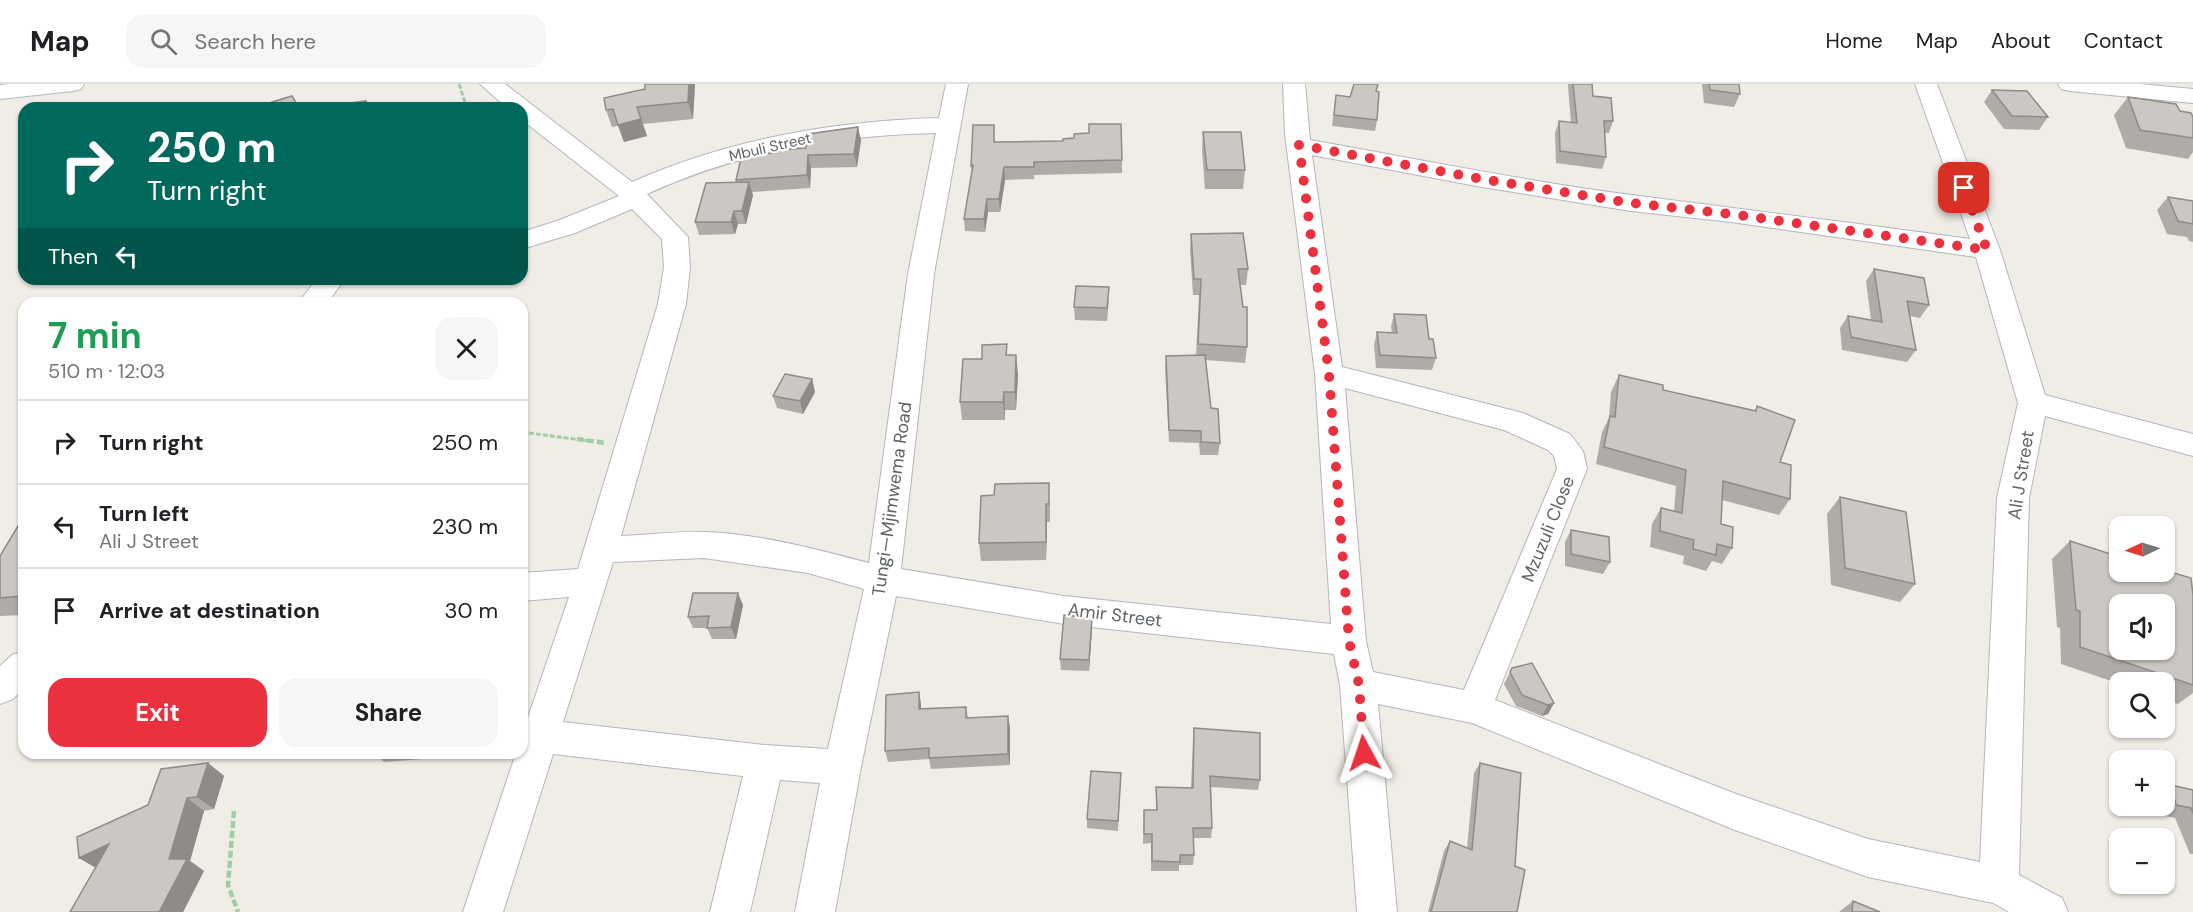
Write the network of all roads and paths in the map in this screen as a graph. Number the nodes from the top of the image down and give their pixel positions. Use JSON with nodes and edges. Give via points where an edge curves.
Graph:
{"nodes":[{"id":1,"x":73,"y":84,"type":"edge"},
{"id":2,"x":459,"y":84,"type":"edge"},
{"id":3,"x":491,"y":84,"type":"edge"},
{"id":4,"x":957,"y":84,"type":"edge"},
{"id":5,"x":1294,"y":84,"type":"edge"},
{"id":6,"x":1926,"y":84,"type":"edge"},
{"id":7,"x":2069,"y":84,"type":"edge"},
{"id":8,"x":0,"y":92,"type":"edge"},
{"id":9,"x":2193,"y":96,"type":"edge"},
{"id":10,"x":465,"y":102,"type":"edge"},
{"id":11,"x":514,"y":102,"type":"edge"},
{"id":12,"x":528,"y":113,"type":"edge"},
{"id":13,"x":951,"y":125,"type":"junction"},
{"id":14,"x":1299,"y":145,"type":"junction"},
{"id":15,"x":633,"y":195,"type":"junction"},
{"id":16,"x":528,"y":239,"type":"edge"},
{"id":17,"x":1987,"y":250,"type":"junction"},
{"id":18,"x":327,"y":285,"type":"edge"},
{"id":19,"x":317,"y":297,"type":"edge"},
{"id":20,"x":1329,"y":374,"type":"junction"},
{"id":21,"x":2033,"y":403,"type":"junction"},
{"id":22,"x":528,"y":433,"type":"edge"},
{"id":23,"x":2193,"y":446,"type":"edge"},
{"id":24,"x":630,"y":447,"type":"junction"},
{"id":25,"x":596,"y":566,"type":"junction"},
{"id":26,"x":883,"y":580,"type":"junction"},
{"id":27,"x":528,"y":585,"type":"edge"},
{"id":28,"x":1349,"y":641,"type":"junction"},
{"id":29,"x":18,"y":672,"type":"edge"},
{"id":30,"x":1359,"y":685,"type":"junction"},
{"id":31,"x":0,"y":688,"type":"edge"},
{"id":32,"x":1474,"y":708,"type":"junction"},
{"id":33,"x":540,"y":736,"type":"junction"},
{"id":34,"x":765,"y":762,"type":"junction"},
{"id":35,"x":842,"y":767,"type":"junction"},
{"id":36,"x":234,"y":812,"type":"dead end"},
{"id":37,"x":1999,"y":885,"type":"junction"},
{"id":38,"x":238,"y":912,"type":"edge"},
{"id":39,"x":483,"y":912,"type":"edge"},
{"id":40,"x":730,"y":912,"type":"edge"},
{"id":41,"x":815,"y":912,"type":"edge"},
{"id":42,"x":1377,"y":912,"type":"edge"},
{"id":43,"x":2048,"y":912,"type":"edge"}],
"edges":[{"from":1,"to":8,"type":"street"},
{"from":2,"to":10,"type":"path"},
{"from":3,"to":11,"type":"street"},
{"from":4,"to":13,"type":"street","name":"Tungi—Mjimwema Road"},
{"from":5,"to":14,"type":"street"},
{"from":6,"to":17,"type":"street","name":"Ali J Street"},
{"from":7,"to":9,"type":"street"},
{"from":12,"to":15,"type":"street"},
{"from":13,"to":15,"type":"street","name":"Mbuli Street","via":[[825,134],[701,164],[652,181]]},
{"from":13,"to":26,"type":"street","name":"Tungi—Mjimwema Road","via":[[921,274]]},
{"from":14,"to":17,"type":"street","via":[[1631,203]]},
{"from":14,"to":20,"type":"street"},
{"from":15,"to":16,"type":"street","name":"Mbuli Street","via":[[566,227]]},
{"from":15,"to":24,"type":"street","via":[[675,237],[677,267],[672,304]]},
{"from":17,"to":21,"type":"street","name":"Ali J Street"},
{"from":18,"to":19,"type":"street"},
{"from":20,"to":28,"type":"street"},
{"from":20,"to":32,"type":"street","name":"Mzuzuli Close","via":[[1512,420],[1550,436],[1568,451],[1572,469]]},
{"from":21,"to":23,"type":"street"},
{"from":21,"to":37,"type":"street","name":"Ali J Street","via":[[2013,498]]},
{"from":22,"to":24,"type":"path"},
{"from":24,"to":25,"type":"street"},
{"from":25,"to":26,"type":"street","name":"Amir Street","via":[[704,545],[808,560]]},
{"from":25,"to":27,"type":"street","name":"Amir Street"},
{"from":25,"to":33,"type":"street"},
{"from":26,"to":28,"type":"street","name":"Amir Street","via":[[1064,610]]},
{"from":26,"to":35,"type":"street","name":"Tungi—Mjimwema Road"},
{"from":28,"to":30,"type":"street"},
{"from":29,"to":31,"type":"street"},
{"from":30,"to":32,"type":"street"},
{"from":30,"to":42,"type":"street"},
{"from":32,"to":37,"type":"street","via":[[1735,812],[1868,858]]},
{"from":33,"to":34,"type":"street"},
{"from":33,"to":39,"type":"street"},
{"from":34,"to":35,"type":"street"},
{"from":34,"to":40,"type":"street"},
{"from":35,"to":41,"type":"street","name":"Tungi—Mjimwema Road"},
{"from":36,"to":38,"type":"path","via":[[228,885]]},
{"from":37,"to":43,"type":"street"}]}
